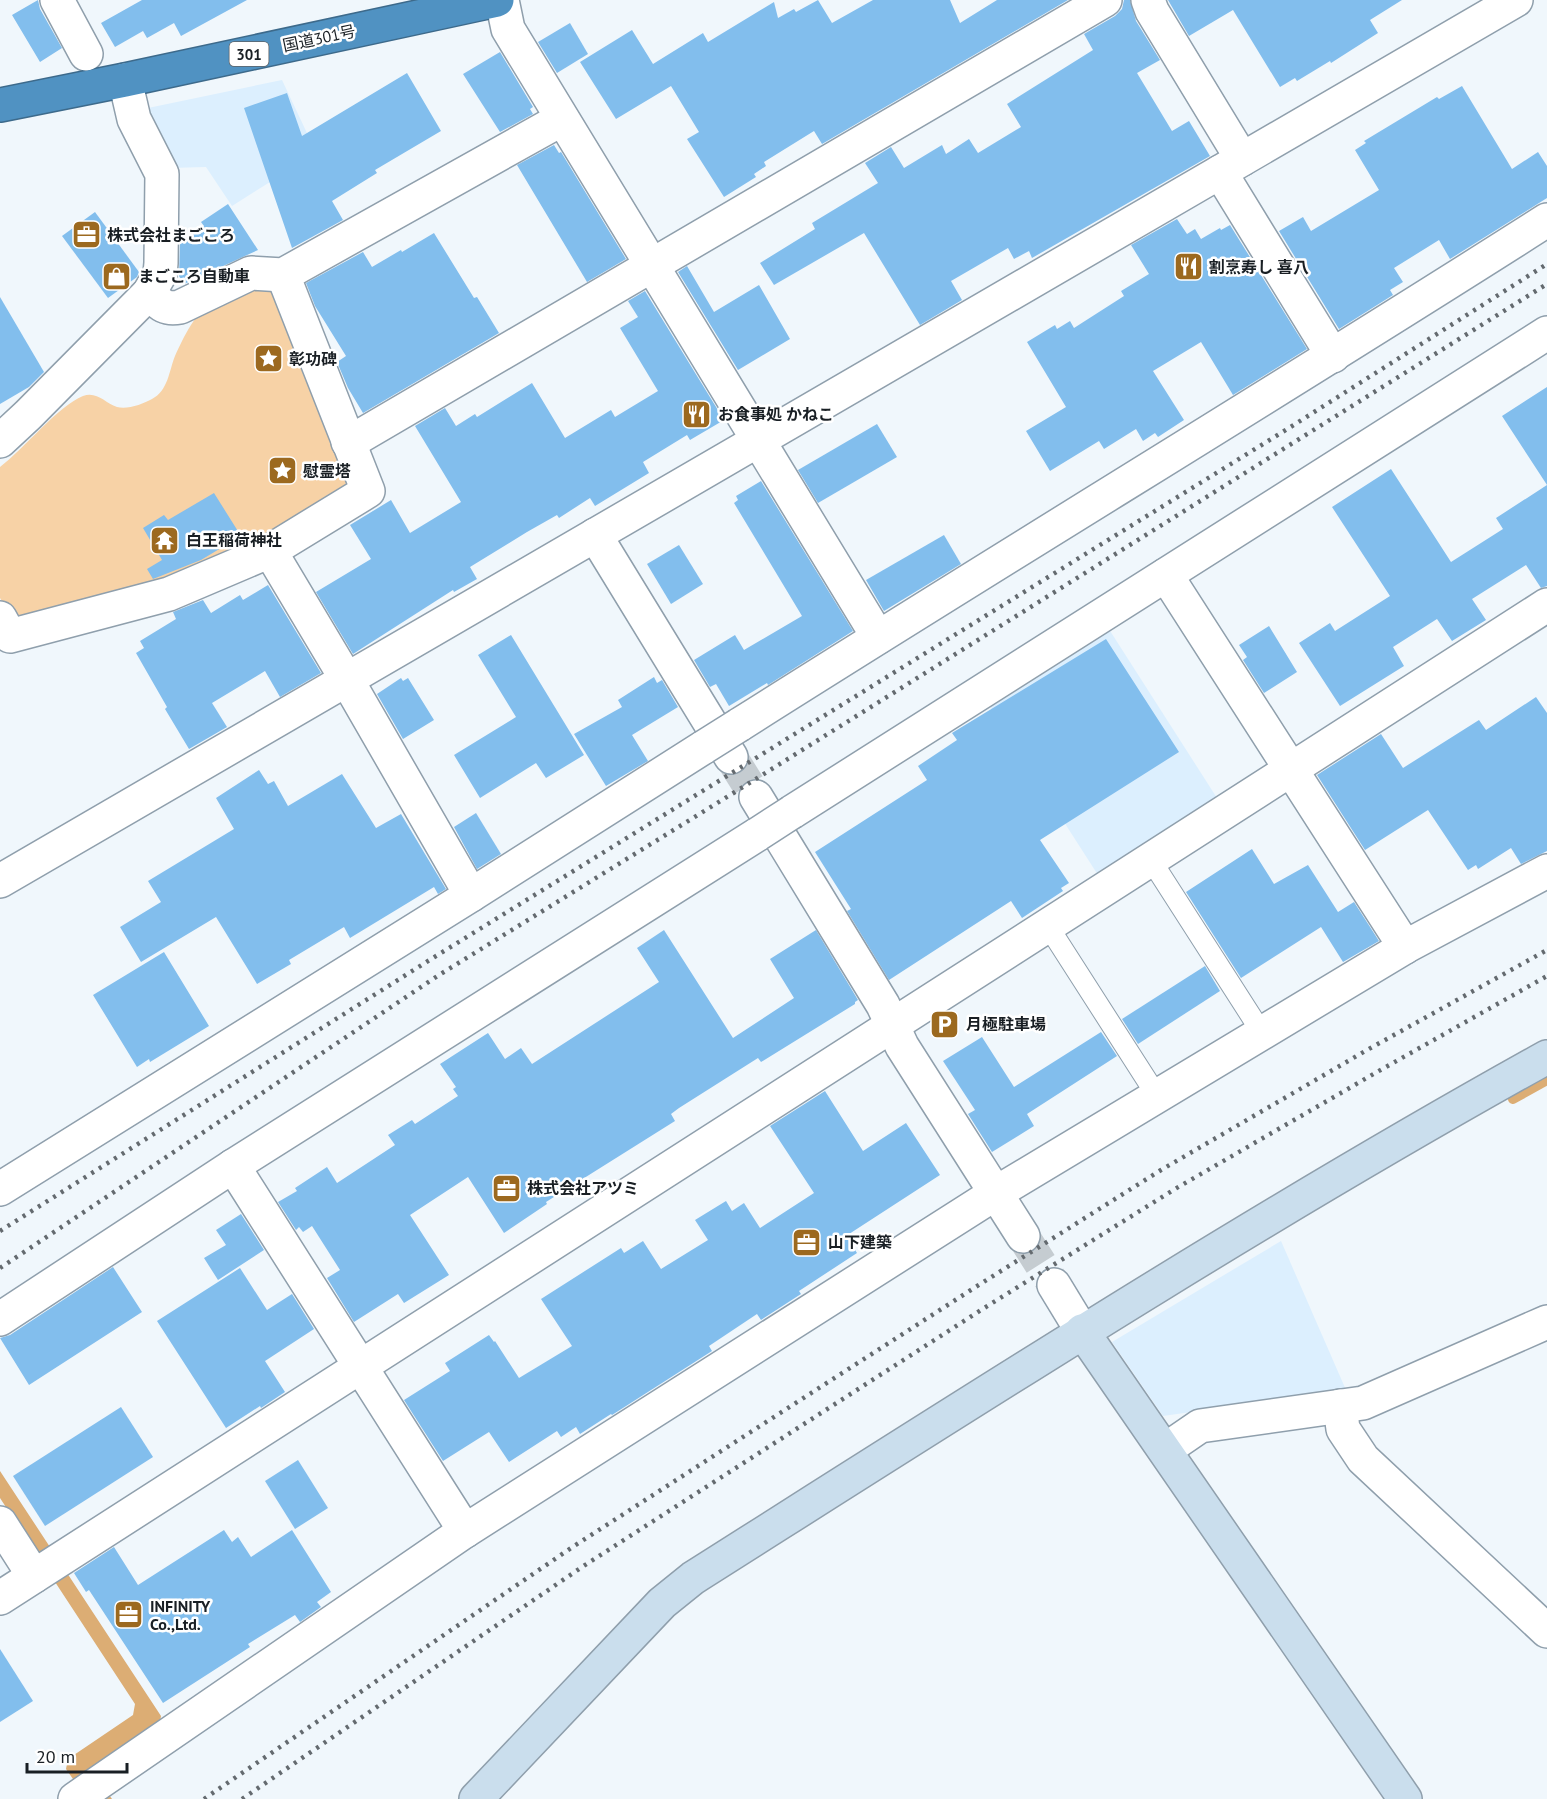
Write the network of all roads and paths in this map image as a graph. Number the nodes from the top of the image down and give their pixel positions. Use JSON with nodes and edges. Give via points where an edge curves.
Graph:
{"nodes":[{"id":1,"x":57,"y":0,"type":"edge"},
{"id":2,"x":497,"y":0,"type":"edge"},
{"id":3,"x":502,"y":0,"type":"edge"},
{"id":4,"x":1105,"y":0,"type":"edge"},
{"id":5,"x":1148,"y":0,"type":"edge"},
{"id":6,"x":1516,"y":0,"type":"edge"},
{"id":7,"x":86,"y":54,"type":"dead end"},
{"id":8,"x":125,"y":80,"type":"junction"},
{"id":9,"x":0,"y":105,"type":"edge"},
{"id":10,"x":562,"y":119,"type":"junction"},
{"id":11,"x":1231,"y":165,"type":"junction"},
{"id":12,"x":1547,"y":220,"type":"edge"},
{"id":13,"x":652,"y":266,"type":"junction"},
{"id":14,"x":283,"y":275,"type":"junction"},
{"id":15,"x":149,"y":293,"type":"junction"},
{"id":16,"x":1547,"y":333,"type":"edge"},
{"id":17,"x":1333,"y":356,"type":"junction"},
{"id":18,"x":759,"y":440,"type":"junction"},
{"id":19,"x":0,"y":441,"type":"edge"},
{"id":20,"x":348,"y":442,"type":"junction"},
{"id":21,"x":595,"y":535,"type":"junction"},
{"id":22,"x":270,"y":551,"type":"junction"},
{"id":23,"x":1166,"y":575,"type":"junction"},
{"id":24,"x":1547,"y":606,"type":"edge"},
{"id":25,"x":0,"y":618,"type":"edge"},
{"id":26,"x":878,"y":637,"type":"junction"},
{"id":27,"x":347,"y":680,"type":"junction"},
{"id":28,"x":718,"y":752,"type":"junction"},
{"id":29,"x":1291,"y":770,"type":"junction"},
{"id":30,"x":756,"y":797,"type":"tunnel mouth"},
{"id":31,"x":1151,"y":860,"type":"junction"},
{"id":32,"x":1547,"y":871,"type":"edge"},
{"id":33,"x":0,"y":881,"type":"edge"},
{"id":34,"x":471,"y":895,"type":"junction"},
{"id":35,"x":1048,"y":926,"type":"junction"},
{"id":36,"x":1405,"y":947,"type":"junction"},
{"id":37,"x":893,"y":1026,"type":"junction"},
{"id":38,"x":1262,"y":1033,"type":"junction"},
{"id":39,"x":1547,"y":1057,"type":"edge"},
{"id":40,"x":1157,"y":1096,"type":"junction"},
{"id":41,"x":233,"y":1166,"type":"junction"},
{"id":42,"x":0,"y":1189,"type":"edge"},
{"id":43,"x":996,"y":1193,"type":"junction"},
{"id":44,"x":1023,"y":1236,"type":"tunnel mouth"},
{"id":45,"x":1054,"y":1285,"type":"tunnel mouth"},
{"id":46,"x":0,"y":1319,"type":"edge"},
{"id":47,"x":1547,"y":1322,"type":"edge"},
{"id":48,"x":1082,"y":1331,"type":"junction"},
{"id":49,"x":361,"y":1366,"type":"junction"},
{"id":50,"x":1340,"y":1406,"type":"junction"},
{"id":51,"x":1165,"y":1450,"type":"junction"},
{"id":52,"x":0,"y":1523,"type":"edge"},
{"id":53,"x":465,"y":1531,"type":"junction"},
{"id":54,"x":46,"y":1568,"type":"junction"},
{"id":55,"x":0,"y":1598,"type":"edge"},
{"id":56,"x":1547,"y":1631,"type":"edge"},
{"id":57,"x":86,"y":1791,"type":"edge"},
{"id":58,"x":476,"y":1799,"type":"edge"},
{"id":59,"x":1405,"y":1799,"type":"edge"}],
"edges":[{"from":1,"to":7,"type":"street"},
{"from":2,"to":8,"type":"highway","name":"国道301号","number":"301"},
{"from":3,"to":10,"type":"street","via":[[508,29]]},
{"from":4,"to":13,"type":"street"},
{"from":5,"to":11,"type":"street"},
{"from":6,"to":11,"type":"street"},
{"from":8,"to":9,"type":"highway","name":"国道301号","number":"301"},
{"from":8,"to":15,"type":"street","via":[[134,119],[162,174],[160,274]]},
{"from":10,"to":13,"type":"street"},
{"from":10,"to":14,"type":"street"},
{"from":11,"to":17,"type":"street"},
{"from":11,"to":18,"type":"street"},
{"from":12,"to":17,"type":"street"},
{"from":13,"to":18,"type":"street"},
{"from":13,"to":20,"type":"street"},
{"from":14,"to":15,"type":"street","via":[[250,273],[169,309]]},
{"from":14,"to":20,"type":"street"},
{"from":15,"to":19,"type":"street"},
{"from":16,"to":23,"type":"street"},
{"from":17,"to":26,"type":"street"},
{"from":18,"to":21,"type":"street"},
{"from":18,"to":26,"type":"street"},
{"from":20,"to":22,"type":"street","via":[[368,491]]},
{"from":21,"to":27,"type":"street"},
{"from":21,"to":28,"type":"street"},
{"from":22,"to":25,"type":"street","via":[[168,594],[10,636]]},
{"from":22,"to":27,"type":"street"},
{"from":23,"to":29,"type":"street"},
{"from":23,"to":41,"type":"street","bridge":true},
{"from":24,"to":29,"type":"street"},
{"from":26,"to":28,"type":"street","bridge":true,"via":[[739,725]]},
{"from":27,"to":33,"type":"street"},
{"from":27,"to":34,"type":"street"},
{"from":28,"to":34,"type":"street"},
{"from":29,"to":31,"type":"street"},
{"from":29,"to":36,"type":"street"},
{"from":30,"to":37,"type":"street"},
{"from":31,"to":35,"type":"street"},
{"from":31,"to":38,"type":"lane"},
{"from":32,"to":36,"type":"street"},
{"from":34,"to":42,"type":"street"},
{"from":35,"to":37,"type":"street"},
{"from":35,"to":40,"type":"lane"},
{"from":36,"to":38,"type":"street"},
{"from":37,"to":43,"type":"street"},
{"from":37,"to":49,"type":"street"},
{"from":38,"to":40,"type":"street"},
{"from":39,"to":48,"type":"street"},
{"from":40,"to":43,"type":"street"},
{"from":41,"to":46,"type":"street"},
{"from":41,"to":49,"type":"street"},
{"from":43,"to":44,"type":"street"},
{"from":43,"to":53,"type":"street"},
{"from":45,"to":48,"type":"street"},
{"from":47,"to":50,"type":"street","via":[[1363,1402]]},
{"from":48,"to":51,"type":"street"},
{"from":48,"to":58,"type":"street","via":[[677,1590]]},
{"from":49,"to":53,"type":"street"},
{"from":49,"to":54,"type":"street"},
{"from":50,"to":51,"type":"street","via":[[1200,1426]]},
{"from":50,"to":56,"type":"street","via":[[1343,1429],[1363,1459]]},
{"from":51,"to":59,"type":"street"},
{"from":52,"to":54,"type":"street"},
{"from":53,"to":57,"type":"street"},
{"from":54,"to":55,"type":"street"}]}
